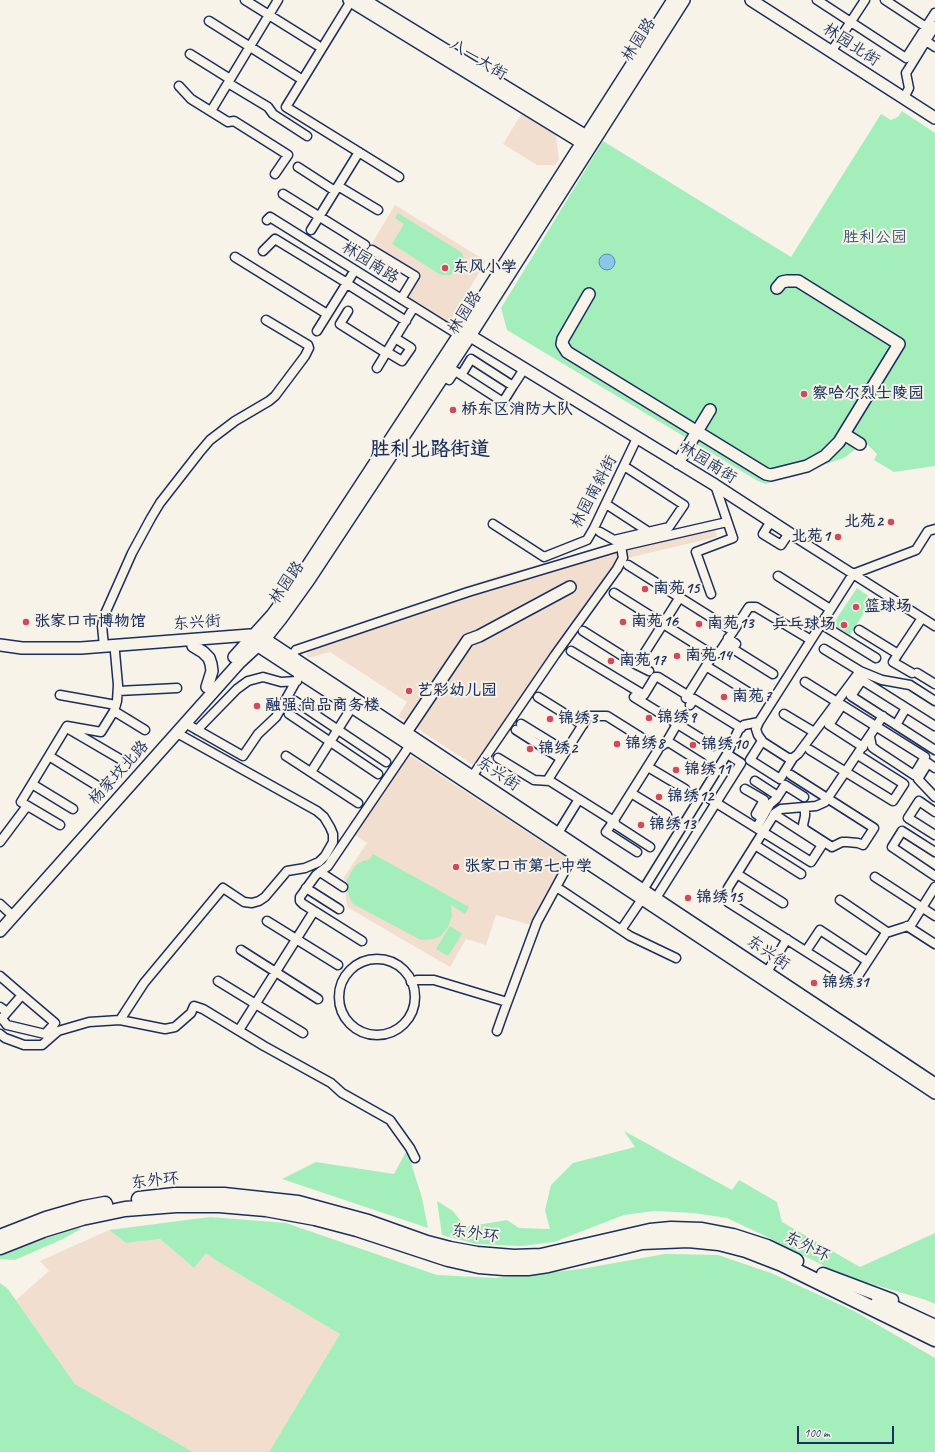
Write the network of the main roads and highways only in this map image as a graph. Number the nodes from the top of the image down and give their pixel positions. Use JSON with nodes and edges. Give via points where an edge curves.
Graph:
{"nodes":[{"id":1,"x":673,"y":0,"type":"edge"},
{"id":2,"x":684,"y":0,"type":"edge"},
{"id":3,"x":751,"y":0,"type":"edge"},
{"id":4,"x":355,"y":1,"type":"edge"},
{"id":5,"x":935,"y":118,"type":"edge"},
{"id":6,"x":588,"y":141,"type":"junction"},
{"id":7,"x":777,"y":288,"type":"dead end"},
{"id":8,"x":589,"y":294,"type":"dead end"},
{"id":9,"x":464,"y":334,"type":"junction"},
{"id":10,"x":710,"y":410,"type":"dead end"},
{"id":11,"x":697,"y":432,"type":"junction"},
{"id":12,"x":844,"y":434,"type":"junction"},
{"id":13,"x":860,"y":444,"type":"dead end"},
{"id":14,"x":678,"y":463,"type":"junction"},
{"id":15,"x":792,"y":535,"type":"road end"},
{"id":16,"x":570,"y":587,"type":"dead end"},
{"id":17,"x":269,"y":619,"type":"junction"},
{"id":18,"x":234,"y":636,"type":"junction"},
{"id":19,"x":256,"y":641,"type":"junction"},
{"id":20,"x":0,"y":645,"type":"edge"},
{"id":21,"x":193,"y":646,"type":"junction"},
{"id":22,"x":108,"y":650,"type":"junction"},
{"id":23,"x":0,"y":651,"type":"edge"},
{"id":24,"x":207,"y":687,"type":"junction"},
{"id":25,"x":406,"y":739,"type":"junction"},
{"id":26,"x":555,"y":837,"type":"junction"},
{"id":27,"x":641,"y":895,"type":"junction"},
{"id":28,"x":7,"y":910,"type":"edge"},
{"id":29,"x":0,"y":921,"type":"edge"},
{"id":30,"x":0,"y":931,"type":"edge"},
{"id":31,"x":765,"y":975,"type":"junction"},
{"id":32,"x":935,"y":1084,"type":"edge"},
{"id":33,"x":935,"y":1093,"type":"edge"},
{"id":34,"x":0,"y":1237,"type":"edge"},
{"id":35,"x":0,"y":1247,"type":"edge"},
{"id":36,"x":823,"y":1274,"type":"junction"},
{"id":37,"x":882,"y":1313,"type":"junction"},
{"id":38,"x":935,"y":1321,"type":"edge"},
{"id":39,"x":935,"y":1328,"type":"edge"},
{"id":40,"x":935,"y":1339,"type":"edge"},
{"id":41,"x":935,"y":1344,"type":"edge"}],
"edges":[{"from":1,"to":6,"type":"main road","name":"林园路"},
{"from":2,"to":6,"type":"main road","name":"林园路"},
{"from":3,"to":5,"type":"main road","name":"林园北街"},
{"from":4,"to":6,"type":"main road","name":"八一大街"},
{"from":6,"to":9,"type":"main road","name":"林园路"},
{"from":7,"to":12,"type":"main road","via":[[782,282],[798,281],[900,344]]},
{"from":8,"to":11,"type":"main road","via":[[564,336],[563,347],[567,352]]},
{"from":9,"to":14,"type":"main road","name":"林园南街"},
{"from":9,"to":17,"type":"main road","name":"林园路"},
{"from":9,"to":19,"type":"main road","name":"林园路","via":[[309,580],[281,619]]},
{"from":10,"to":11,"type":"main road"},
{"from":11,"to":12,"type":"main road","via":[[771,475],[817,461],[833,448]]},
{"from":11,"to":14,"type":"main road"},
{"from":12,"to":13,"type":"main road"},
{"from":14,"to":15,"type":"main road","name":"林园南街"},
{"from":16,"to":25,"type":"main road","via":[[468,640]]},
{"from":17,"to":18,"type":"main road","via":[[249,631]]},
{"from":17,"to":19,"type":"main road","name":"林园路"},
{"from":18,"to":19,"type":"main road","name":"东兴街"},
{"from":18,"to":22,"type":"main road","name":"东兴街"},
{"from":19,"to":21,"type":"main road","name":"东兴街"},
{"from":19,"to":24,"type":"main road","name":"杨家坟北路"},
{"from":19,"to":25,"type":"main road","name":"东兴街","via":[[299,677]]},
{"from":19,"to":25,"type":"main road","name":"东兴街","via":[[292,656]]},
{"from":19,"to":28,"type":"main road","name":"杨家坟北路","via":[[240,663],[177,733]]},
{"from":20,"to":22,"type":"main road","name":"东兴街"},
{"from":21,"to":22,"type":"main road","name":"东兴街"},
{"from":21,"to":24,"type":"main road","via":[[209,658],[212,671]]},
{"from":22,"to":23,"type":"main road","name":"东兴街","via":[[25,654]]},
{"from":24,"to":28,"type":"main road","name":"杨家坟北路"},
{"from":25,"to":26,"type":"main road","name":"东兴街"},
{"from":26,"to":27,"type":"main road","name":"东兴街"},
{"from":26,"to":27,"type":"main road","name":"东兴街","via":[[574,854]]},
{"from":27,"to":31,"type":"main road","name":"东兴街"},
{"from":28,"to":29,"type":"main road","name":"杨家坟北路"},
{"from":28,"to":30,"type":"main road","name":"杨家坟北路"},
{"from":31,"to":32,"type":"main road","name":"东兴街"},
{"from":31,"to":33,"type":"main road","name":"东兴街"},
{"from":34,"to":36,"type":"highway","name":"东外环","via":[[46,1219],[84,1208],[175,1195],[224,1195],[298,1203],[368,1222],[433,1244],[477,1254],[514,1257],[541,1256],[650,1231],[702,1230],[733,1236],[767,1247]]},
{"from":35,"to":37,"type":"highway","name":"东外环","via":[[82,1218],[125,1209],[219,1205],[266,1209],[315,1218],[448,1259],[504,1268],[548,1265],[642,1242],[681,1240],[719,1243],[782,1264]]},
{"from":36,"to":38,"type":"main road","via":[[890,1299]]},
{"from":36,"to":39,"type":"highway","name":"东外环"},
{"from":37,"to":40,"type":"highway","name":"东外环"},
{"from":37,"to":41,"type":"main road"}]}
